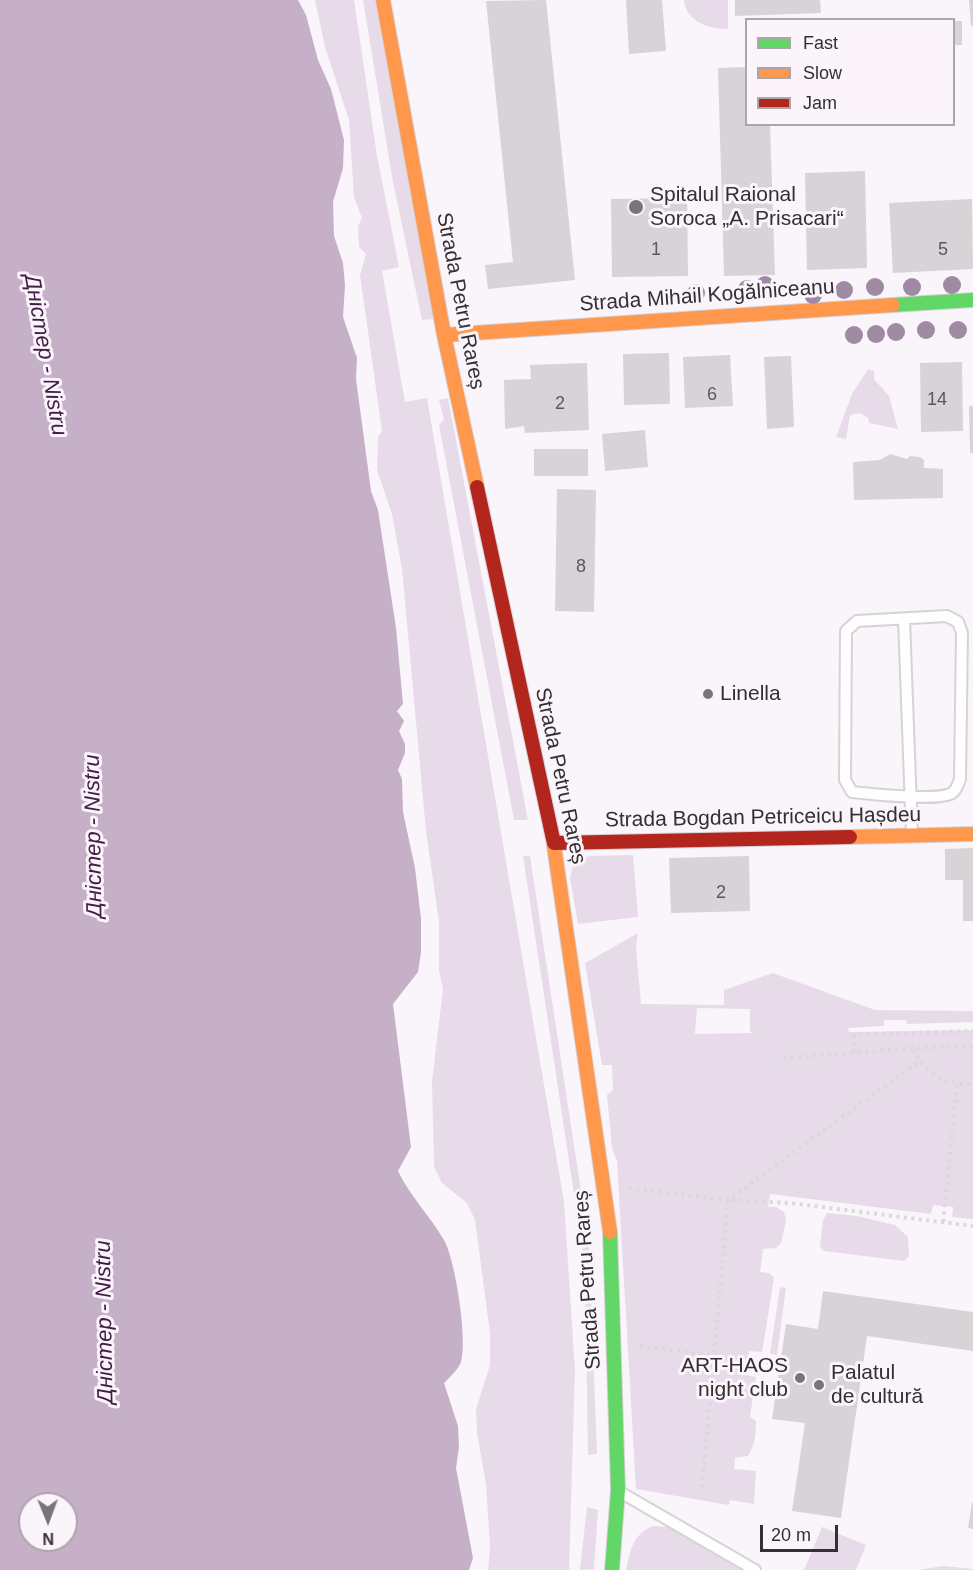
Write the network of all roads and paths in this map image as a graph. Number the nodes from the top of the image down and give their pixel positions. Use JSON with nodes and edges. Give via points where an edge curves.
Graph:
{"nodes":[{"id":1,"x":383,"y":0,"type":"edge"},
{"id":2,"x":973,"y":300,"type":"edge"},
{"id":3,"x":444,"y":335,"type":"junction"},
{"id":4,"x":904,"y":620,"type":"junction"},
{"id":5,"x":911,"y":796,"type":"junction"},
{"id":6,"x":973,"y":834,"type":"edge"},
{"id":7,"x":912,"y":836,"type":"junction"},
{"id":8,"x":554,"y":843,"type":"junction"},
{"id":9,"x":973,"y":1031,"type":"edge"},
{"id":10,"x":973,"y":1047,"type":"edge"},
{"id":11,"x":914,"y":1048,"type":"junction"},
{"id":12,"x":855,"y":1052,"type":"junction"},
{"id":13,"x":783,"y":1058,"type":"dead end"},
{"id":14,"x":921,"y":1060,"type":"junction"},
{"id":15,"x":973,"y":1084,"type":"edge"},
{"id":16,"x":957,"y":1085,"type":"junction"},
{"id":17,"x":603,"y":1185,"type":"junction"},
{"id":18,"x":728,"y":1200,"type":"junction"},
{"id":19,"x":943,"y":1222,"type":"junction"},
{"id":20,"x":973,"y":1226,"type":"edge"},
{"id":21,"x":614,"y":1342,"type":"junction"},
{"id":22,"x":715,"y":1355,"type":"junction"},
{"id":23,"x":773,"y":1364,"type":"dead end"},
{"id":24,"x":702,"y":1487,"type":"dead end"},
{"id":25,"x":618,"y":1490,"type":"junction"},
{"id":26,"x":612,"y":1570,"type":"edge"},
{"id":27,"x":754,"y":1570,"type":"edge"}],
"edges":[{"from":1,"to":3,"type":"street","name":"Strada Petru Rareș"},
{"from":2,"to":3,"type":"street","name":"Strada Mihail Kogălniceanu"},
{"from":3,"to":8,"type":"street","name":"Strada Petru Rareș"},
{"from":4,"to":5,"type":"lane"},
{"from":4,"to":5,"type":"lane","via":[[947,616],[958,622],[962,633],[960,779],[950,794]]},
{"from":4,"to":5,"type":"lane","via":[[857,621],[846,631],[845,780],[852,792]]},
{"from":5,"to":7,"type":"lane"},
{"from":6,"to":7,"type":"street","name":"Strada Bogdan Petriceicu Hașdeu"},
{"from":7,"to":8,"type":"street","name":"Strada Bogdan Petriceicu Hașdeu"},
{"from":8,"to":17,"type":"street","name":"Strada Petru Rareș"},
{"from":9,"to":12,"type":"path","via":[[854,1035]]},
{"from":10,"to":11,"type":"path"},
{"from":11,"to":12,"type":"path"},
{"from":11,"to":14,"type":"path"},
{"from":12,"to":13,"type":"path"},
{"from":14,"to":16,"type":"path","via":[[934,1075]]},
{"from":14,"to":18,"type":"path"},
{"from":15,"to":16,"type":"path"},
{"from":16,"to":19,"type":"path"},
{"from":17,"to":18,"type":"path"},
{"from":17,"to":21,"type":"street","name":"Strada Petru Rareș","via":[[611,1240]]},
{"from":18,"to":19,"type":"path","via":[[790,1203]]},
{"from":18,"to":22,"type":"path"},
{"from":19,"to":20,"type":"path"},
{"from":21,"to":22,"type":"path"},
{"from":21,"to":25,"type":"street","name":"Strada Petru Rareș"},
{"from":22,"to":23,"type":"path"},
{"from":22,"to":24,"type":"path"},
{"from":25,"to":26,"type":"street","name":"Strada Petru Rareș"},
{"from":25,"to":27,"type":"lane"}]}
